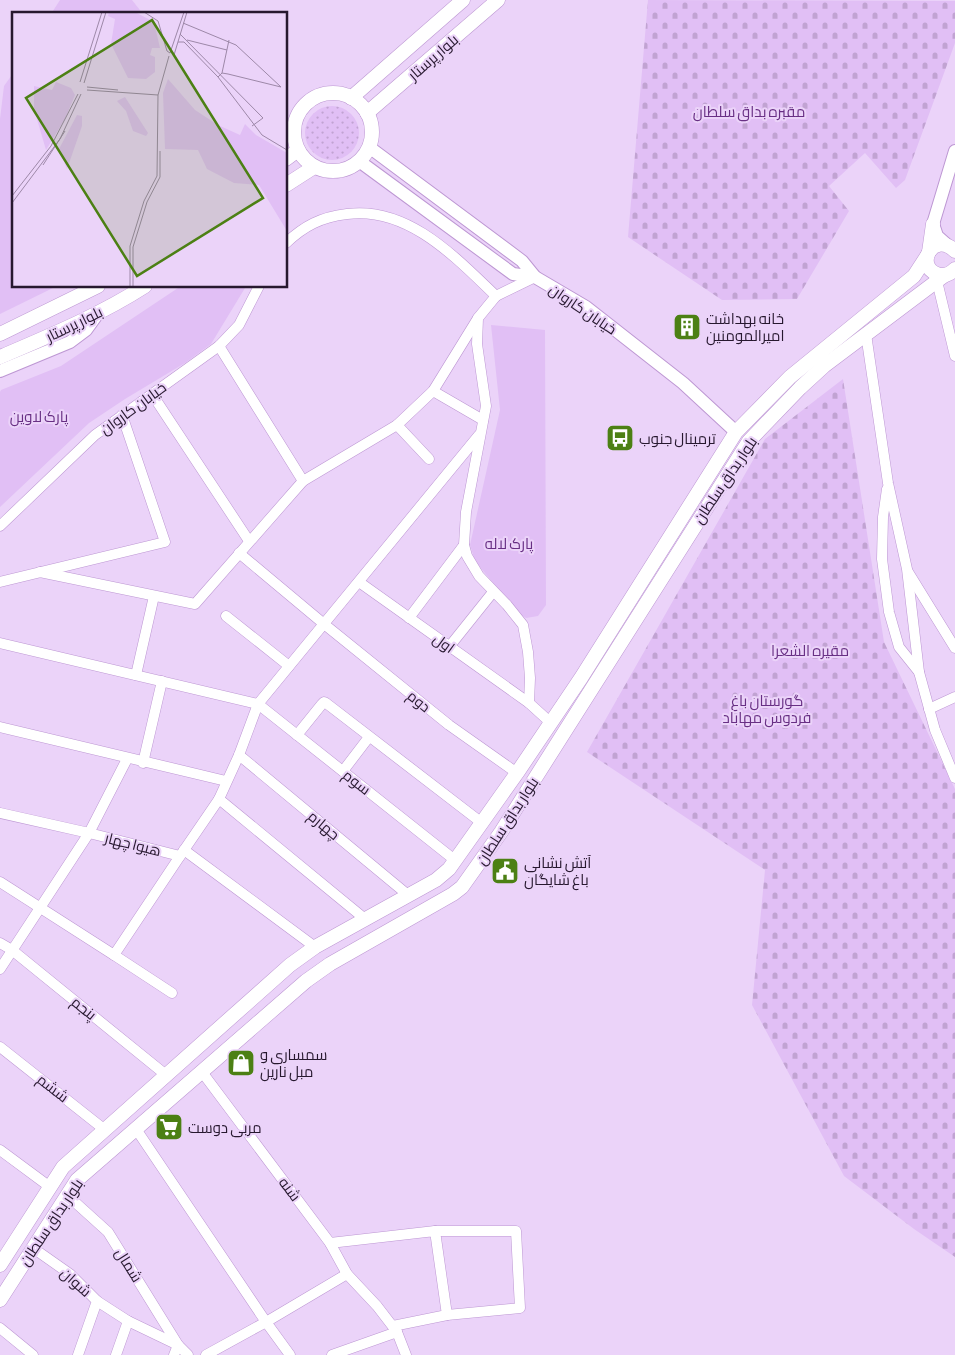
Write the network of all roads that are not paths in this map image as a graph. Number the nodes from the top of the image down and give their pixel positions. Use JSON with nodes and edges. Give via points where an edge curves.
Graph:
{"nodes":[{"id":1,"x":463,"y":0,"type":"edge"},
{"id":2,"x":498,"y":0,"type":"edge"},
{"id":3,"x":351,"y":98,"type":"junction"},
{"id":4,"x":367,"y":113,"type":"junction"},
{"id":5,"x":369,"y":147,"type":"junction"},
{"id":6,"x":298,"y":150,"type":"junction"},
{"id":7,"x":955,"y":151,"type":"edge"},
{"id":8,"x":288,"y":158,"type":"edge"},
{"id":9,"x":359,"y":162,"type":"junction"},
{"id":10,"x":314,"y":167,"type":"junction"},
{"id":11,"x":288,"y":184,"type":"edge"},
{"id":12,"x":933,"y":224,"type":"junction"},
{"id":13,"x":288,"y":242,"type":"edge"},
{"id":14,"x":952,"y":245,"type":"edge"},
{"id":15,"x":928,"y":254,"type":"junction"},
{"id":16,"x":522,"y":261,"type":"junction"},
{"id":17,"x":513,"y":274,"type":"junction"},
{"id":18,"x":946,"y":275,"type":"edge"},
{"id":19,"x":535,"y":278,"type":"junction"},
{"id":20,"x":94,"y":288,"type":"edge"},
{"id":21,"x":141,"y":288,"type":"edge"},
{"id":22,"x":259,"y":288,"type":"edge"},
{"id":23,"x":496,"y":296,"type":"junction"},
{"id":24,"x":99,"y":312,"type":"junction"},
{"id":25,"x":478,"y":318,"type":"junction"},
{"id":26,"x":0,"y":334,"type":"edge"},
{"id":27,"x":866,"y":334,"type":"junction"},
{"id":28,"x":218,"y":346,"type":"junction"},
{"id":29,"x":955,"y":356,"type":"edge"},
{"id":30,"x":0,"y":357,"type":"edge"},
{"id":31,"x":0,"y":370,"type":"edge"},
{"id":32,"x":433,"y":391,"type":"junction"},
{"id":33,"x":152,"y":394,"type":"junction"},
{"id":34,"x":122,"y":415,"type":"junction"},
{"id":35,"x":483,"y":420,"type":"junction"},
{"id":36,"x":397,"y":424,"type":"junction"},
{"id":37,"x":736,"y":432,"type":"junction"},
{"id":38,"x":479,"y":435,"type":"junction"},
{"id":39,"x":428,"y":459,"type":"dead end"},
{"id":40,"x":302,"y":481,"type":"junction"},
{"id":41,"x":888,"y":483,"type":"junction"},
{"id":42,"x":0,"y":526,"type":"edge"},
{"id":43,"x":249,"y":541,"type":"junction"},
{"id":44,"x":464,"y":545,"type":"junction"},
{"id":45,"x":239,"y":553,"type":"junction"},
{"id":46,"x":907,"y":568,"type":"junction"},
{"id":47,"x":40,"y":572,"type":"junction"},
{"id":48,"x":0,"y":582,"type":"edge"},
{"id":49,"x":358,"y":582,"type":"junction"},
{"id":50,"x":493,"y":592,"type":"junction"},
{"id":51,"x":154,"y":596,"type":"junction"},
{"id":52,"x":226,"y":616,"type":"dead end"},
{"id":53,"x":409,"y":618,"type":"junction"},
{"id":54,"x":324,"y":624,"type":"junction"},
{"id":55,"x":0,"y":643,"type":"edge"},
{"id":56,"x":449,"y":646,"type":"junction"},
{"id":57,"x":955,"y":648,"type":"edge"},
{"id":58,"x":289,"y":666,"type":"junction"},
{"id":59,"x":919,"y":672,"type":"junction"},
{"id":60,"x":136,"y":675,"type":"junction"},
{"id":61,"x":162,"y":681,"type":"junction"},
{"id":62,"x":955,"y":697,"type":"edge"},
{"id":63,"x":529,"y":703,"type":"junction"},
{"id":64,"x":258,"y":704,"type":"junction"},
{"id":65,"x":929,"y":709,"type":"junction"},
{"id":66,"x":551,"y":724,"type":"junction"},
{"id":67,"x":0,"y":727,"type":"edge"},
{"id":68,"x":297,"y":735,"type":"junction"},
{"id":69,"x":369,"y":737,"type":"junction"},
{"id":70,"x":239,"y":755,"type":"junction"},
{"id":71,"x":127,"y":759,"type":"junction"},
{"id":72,"x":144,"y":763,"type":"junction"},
{"id":73,"x":343,"y":771,"type":"junction"},
{"id":74,"x":517,"y":773,"type":"junction"},
{"id":75,"x":955,"y":778,"type":"edge"},
{"id":76,"x":226,"y":781,"type":"junction"},
{"id":77,"x":218,"y":799,"type":"junction"},
{"id":78,"x":0,"y":814,"type":"edge"},
{"id":79,"x":482,"y":822,"type":"junction"},
{"id":80,"x":507,"y":822,"type":"junction"},
{"id":81,"x":88,"y":832,"type":"junction"},
{"id":82,"x":492,"y":845,"type":"junction"},
{"id":83,"x":182,"y":853,"type":"junction"},
{"id":84,"x":456,"y":861,"type":"junction"},
{"id":85,"x":0,"y":882,"type":"edge"},
{"id":86,"x":408,"y":895,"type":"junction"},
{"id":87,"x":40,"y":908,"type":"junction"},
{"id":88,"x":365,"y":919,"type":"junction"},
{"id":89,"x":0,"y":943,"type":"edge"},
{"id":90,"x":315,"y":947,"type":"junction"},
{"id":91,"x":12,"y":950,"type":"junction"},
{"id":92,"x":114,"y":955,"type":"junction"},
{"id":93,"x":0,"y":969,"type":"edge"},
{"id":94,"x":172,"y":993,"type":"dead end"},
{"id":95,"x":0,"y":1047,"type":"edge"},
{"id":96,"x":202,"y":1072,"type":"junction"},
{"id":97,"x":166,"y":1075,"type":"junction"},
{"id":98,"x":136,"y":1129,"type":"junction"},
{"id":99,"x":105,"y":1130,"type":"junction"},
{"id":100,"x":0,"y":1150,"type":"edge"},
{"id":101,"x":50,"y":1187,"type":"junction"},
{"id":102,"x":67,"y":1195,"type":"junction"},
{"id":103,"x":435,"y":1231,"type":"junction"},
{"id":104,"x":330,"y":1243,"type":"junction"},
{"id":105,"x":33,"y":1248,"type":"junction"},
{"id":106,"x":0,"y":1265,"type":"edge"},
{"id":107,"x":347,"y":1274,"type":"junction"},
{"id":108,"x":0,"y":1300,"type":"edge"},
{"id":109,"x":97,"y":1301,"type":"junction"},
{"id":110,"x":447,"y":1316,"type":"junction"},
{"id":111,"x":128,"y":1321,"type":"junction"},
{"id":112,"x":266,"y":1322,"type":"junction"},
{"id":113,"x":0,"y":1328,"type":"edge"},
{"id":114,"x":395,"y":1329,"type":"junction"},
{"id":115,"x":176,"y":1350,"type":"edge"},
{"id":116,"x":33,"y":1355,"type":"edge"},
{"id":117,"x":78,"y":1355,"type":"edge"},
{"id":118,"x":116,"y":1355,"type":"edge"},
{"id":119,"x":188,"y":1355,"type":"edge"},
{"id":120,"x":206,"y":1355,"type":"edge"},
{"id":121,"x":290,"y":1355,"type":"edge"},
{"id":122,"x":332,"y":1355,"type":"edge"},
{"id":123,"x":406,"y":1355,"type":"edge"}],
"edges":[{"from":1,"to":3,"type":"main road"},
{"from":2,"to":4,"type":"main road","name":"بلوار پرستار"},
{"from":3,"to":4,"type":"main road"},
{"from":3,"to":6,"type":"main road","via":[[327,94],[305,104],[294,126]]},
{"from":4,"to":5,"type":"main road","via":[[372,130]]},
{"from":5,"to":9,"type":"main road"},
{"from":5,"to":16,"type":"street"},
{"from":6,"to":8,"type":"main road"},
{"from":6,"to":10,"type":"main road"},
{"from":7,"to":12,"type":"street"},
{"from":9,"to":10,"type":"main road","via":[[337,172]]},
{"from":9,"to":17,"type":"street"},
{"from":10,"to":11,"type":"main road"},
{"from":12,"to":14,"type":"street","via":[[937,236]]},
{"from":12,"to":15,"type":"main road"},
{"from":13,"to":23,"type":"street","via":[[308,224],[334,215],[364,211],[389,217],[416,229],[443,248]]},
{"from":14,"to":15,"type":"main road","via":[[936,245]]},
{"from":15,"to":18,"type":"main road","via":[[931,270]]},
{"from":15,"to":37,"type":"main road","name":"بلوار بداق سلطان","via":[[914,276],[790,377]]},
{"from":16,"to":17,"type":"street"},
{"from":16,"to":19,"type":"street"},
{"from":17,"to":19,"type":"street"},
{"from":18,"to":27,"type":"main road","name":"بلوار بداق سلطان"},
{"from":18,"to":29,"type":"street"},
{"from":19,"to":23,"type":"street","name":"خیابان کاروان"},
{"from":19,"to":37,"type":"street","name":"خیابان کاروان","via":[[594,313],[683,383]]},
{"from":20,"to":26,"type":"main road","name":"بلوار پرستار"},
{"from":21,"to":24,"type":"main road","name":"بلوار پرستار"},
{"from":22,"to":28,"type":"street","name":"خیابان کاروان","via":[[240,325]]},
{"from":23,"to":25,"type":"street"},
{"from":24,"to":30,"type":"main road","name":"بلوار پرستار"},
{"from":24,"to":31,"type":"street","via":[[86,330],[70,342]]},
{"from":25,"to":32,"type":"street"},
{"from":25,"to":35,"type":"street","via":[[477,344],[486,406]]},
{"from":27,"to":41,"type":"street"},
{"from":27,"to":80,"type":"main road","name":"بلوار بداق سلطان","via":[[824,366],[749,441]]},
{"from":28,"to":33,"type":"street","name":"خیابان کاروان"},
{"from":28,"to":40,"type":"street"},
{"from":32,"to":35,"type":"street"},
{"from":32,"to":36,"type":"street"},
{"from":33,"to":34,"type":"street","name":"خیابان کاروان"},
{"from":33,"to":43,"type":"street"},
{"from":34,"to":42,"type":"street","name":"خیابان کاروان","via":[[95,435]]},
{"from":34,"to":47,"type":"street","via":[[165,542]]},
{"from":35,"to":38,"type":"street"},
{"from":36,"to":39,"type":"street"},
{"from":36,"to":40,"type":"street"},
{"from":37,"to":66,"type":"main road","name":"بلوار بداق سلطان"},
{"from":38,"to":44,"type":"street"},
{"from":38,"to":49,"type":"street","name":"هیوا چهار"},
{"from":40,"to":43,"type":"street"},
{"from":41,"to":46,"type":"street"},
{"from":41,"to":59,"type":"street","via":[[882,517],[882,559],[889,612],[899,648]]},
{"from":43,"to":45,"type":"street"},
{"from":44,"to":50,"type":"street","via":[[479,576]]},
{"from":44,"to":53,"type":"street"},
{"from":45,"to":51,"type":"street","via":[[195,604]]},
{"from":45,"to":54,"type":"street","name":"دوم"},
{"from":46,"to":57,"type":"street"},
{"from":46,"to":59,"type":"street"},
{"from":47,"to":48,"type":"street"},
{"from":47,"to":51,"type":"street"},
{"from":49,"to":53,"type":"street","name":"اول"},
{"from":49,"to":54,"type":"street","name":"هیوا چهار"},
{"from":50,"to":56,"type":"street"},
{"from":50,"to":63,"type":"street","via":[[522,625],[528,652]]},
{"from":51,"to":60,"type":"street"},
{"from":52,"to":58,"type":"street"},
{"from":53,"to":56,"type":"street","name":"اول"},
{"from":54,"to":58,"type":"street","name":"هیوا چهار"},
{"from":54,"to":74,"type":"street","name":"دوم","via":[[449,726]]},
{"from":55,"to":60,"type":"street"},
{"from":56,"to":63,"type":"street","name":"اول"},
{"from":58,"to":64,"type":"street","name":"هیوا چهار"},
{"from":59,"to":65,"type":"street"},
{"from":60,"to":61,"type":"street"},
{"from":61,"to":64,"type":"street"},
{"from":61,"to":72,"type":"street"},
{"from":62,"to":65,"type":"street"},
{"from":63,"to":66,"type":"street","name":"اول"},
{"from":64,"to":68,"type":"street","name":"سوم"},
{"from":64,"to":70,"type":"street","name":"هیوا چهار"},
{"from":65,"to":75,"type":"street"},
{"from":66,"to":74,"type":"main road","name":"بلوار بداق سلطان"},
{"from":67,"to":71,"type":"street"},
{"from":68,"to":69,"type":"street","via":[[324,702]]},
{"from":68,"to":73,"type":"street","name":"سوم"},
{"from":69,"to":73,"type":"street"},
{"from":69,"to":79,"type":"street"},
{"from":70,"to":76,"type":"street","name":"هیوا چهار"},
{"from":70,"to":86,"type":"street","name":"چهارم"},
{"from":71,"to":72,"type":"street"},
{"from":71,"to":81,"type":"street"},
{"from":72,"to":76,"type":"street"},
{"from":73,"to":84,"type":"street","name":"سوم"},
{"from":74,"to":79,"type":"main road","name":"بلوار بداق سلطان"},
{"from":76,"to":77,"type":"street","name":"هیوا چهار"},
{"from":77,"to":83,"type":"street","name":"هیوا چهار"},
{"from":77,"to":88,"type":"street"},
{"from":78,"to":81,"type":"street","name":"هیوا چهار"},
{"from":79,"to":80,"type":"main road","via":[[488,820],[492,826],[500,827]]},
{"from":79,"to":82,"type":"main road","via":[[481,831],[492,838]]},
{"from":79,"to":84,"type":"main road","name":"بلوار بداق سلطان"},
{"from":80,"to":82,"type":"main road","name":"بلوار بداق سلطان"},
{"from":81,"to":83,"type":"street","name":"هیوا چهار"},
{"from":81,"to":87,"type":"street"},
{"from":82,"to":96,"type":"main road","name":"بلوار بداق سلطان","via":[[469,878],[453,894],[317,973]]},
{"from":83,"to":90,"type":"street"},
{"from":83,"to":92,"type":"street"},
{"from":84,"to":86,"type":"main road","name":"بلوار بداق سلطان","via":[[444,875]]},
{"from":85,"to":87,"type":"street"},
{"from":86,"to":88,"type":"main road","name":"بلوار بداق سلطان"},
{"from":87,"to":91,"type":"street"},
{"from":87,"to":92,"type":"street"},
{"from":88,"to":90,"type":"main road","name":"بلوار بداق سلطان"},
{"from":89,"to":91,"type":"street","name":"پنجم"},
{"from":90,"to":97,"type":"main road","name":"بلوار بداق سلطان","via":[[290,965]]},
{"from":91,"to":93,"type":"street"},
{"from":91,"to":97,"type":"street","name":"پنجم"},
{"from":92,"to":94,"type":"street"},
{"from":95,"to":99,"type":"street","name":"ششم"},
{"from":96,"to":98,"type":"main road","name":"بلوار بداق سلطان"},
{"from":96,"to":104,"type":"street","name":"شنه"},
{"from":97,"to":99,"type":"main road","name":"بلوار بداق سلطان"},
{"from":98,"to":102,"type":"main road","name":"بلوار بداق سلطان","via":[[77,1180]]},
{"from":98,"to":112,"type":"street"},
{"from":99,"to":101,"type":"main road","name":"بلوار بداق سلطان","via":[[63,1167]]},
{"from":100,"to":101,"type":"street"},
{"from":101,"to":106,"type":"main road","name":"بلوار بداق سلطان"},
{"from":102,"to":105,"type":"main road","name":"بلوار بداق سلطان"},
{"from":102,"to":115,"type":"street","name":"شمال","via":[[108,1232]]},
{"from":103,"to":104,"type":"street"},
{"from":103,"to":110,"type":"street"},
{"from":103,"to":110,"type":"street","via":[[516,1231],[520,1308]]},
{"from":104,"to":107,"type":"street","name":"شنه"},
{"from":105,"to":108,"type":"main road","name":"بلوار بداق سلطان"},
{"from":105,"to":109,"type":"street","name":"شوان","via":[[70,1274]]},
{"from":107,"to":112,"type":"street"},
{"from":107,"to":114,"type":"street","name":"شنه"},
{"from":109,"to":111,"type":"street"},
{"from":109,"to":117,"type":"street","name":"شوان"},
{"from":110,"to":114,"type":"street"},
{"from":111,"to":115,"type":"street"},
{"from":111,"to":118,"type":"street"},
{"from":112,"to":120,"type":"street"},
{"from":112,"to":121,"type":"street"},
{"from":113,"to":116,"type":"street"},
{"from":114,"to":122,"type":"street"},
{"from":114,"to":123,"type":"street","name":"شنه"},
{"from":115,"to":119,"type":"street"}]}
